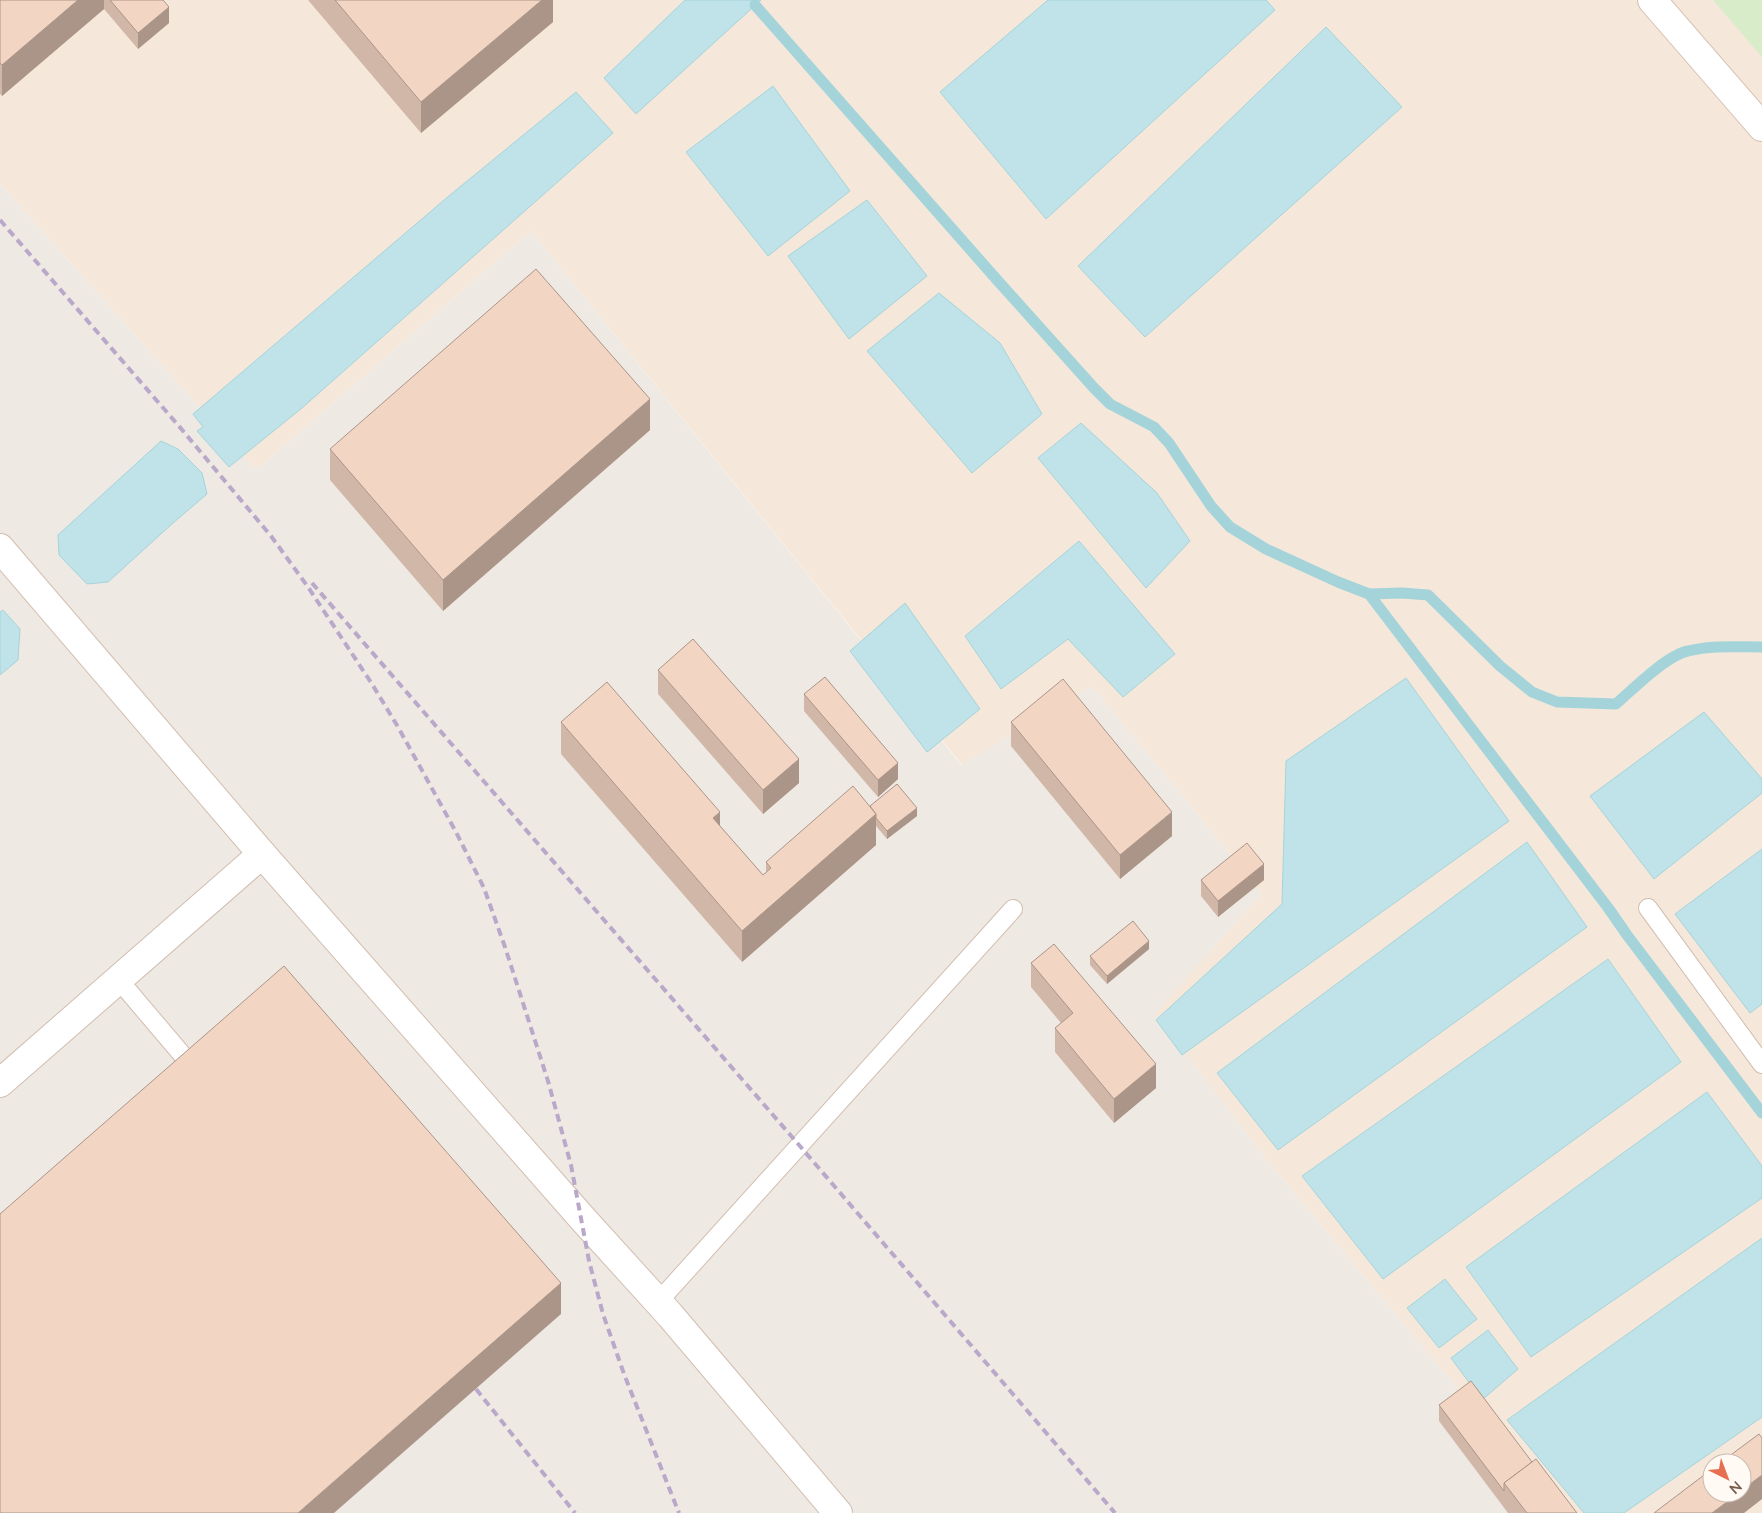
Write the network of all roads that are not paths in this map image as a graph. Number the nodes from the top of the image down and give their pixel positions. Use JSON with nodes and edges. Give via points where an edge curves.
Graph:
{"nodes":[{"id":1,"x":1652,"y":0,"type":"edge"},
{"id":2,"x":1762,"y":127,"type":"edge"},
{"id":3,"x":0,"y":548,"type":"edge"},
{"id":4,"x":262,"y":854,"type":"junction"},
{"id":5,"x":1648,"y":908,"type":"dead end"},
{"id":6,"x":1013,"y":909,"type":"dead end"},
{"id":7,"x":118,"y":979,"type":"junction"},
{"id":8,"x":185,"y":1058,"type":"edge"},
{"id":9,"x":1762,"y":1064,"type":"edge"},
{"id":10,"x":0,"y":1083,"type":"edge"},
{"id":11,"x":658,"y":1302,"type":"junction"},
{"id":12,"x":838,"y":1513,"type":"edge"}],
"edges":[{"from":1,"to":2,"type":"street"},
{"from":3,"to":4,"type":"street"},
{"from":4,"to":7,"type":"street"},
{"from":4,"to":11,"type":"street"},
{"from":5,"to":9,"type":"lane"},
{"from":6,"to":11,"type":"lane"},
{"from":7,"to":8,"type":"lane"},
{"from":7,"to":10,"type":"street"},
{"from":11,"to":12,"type":"street"}]}
